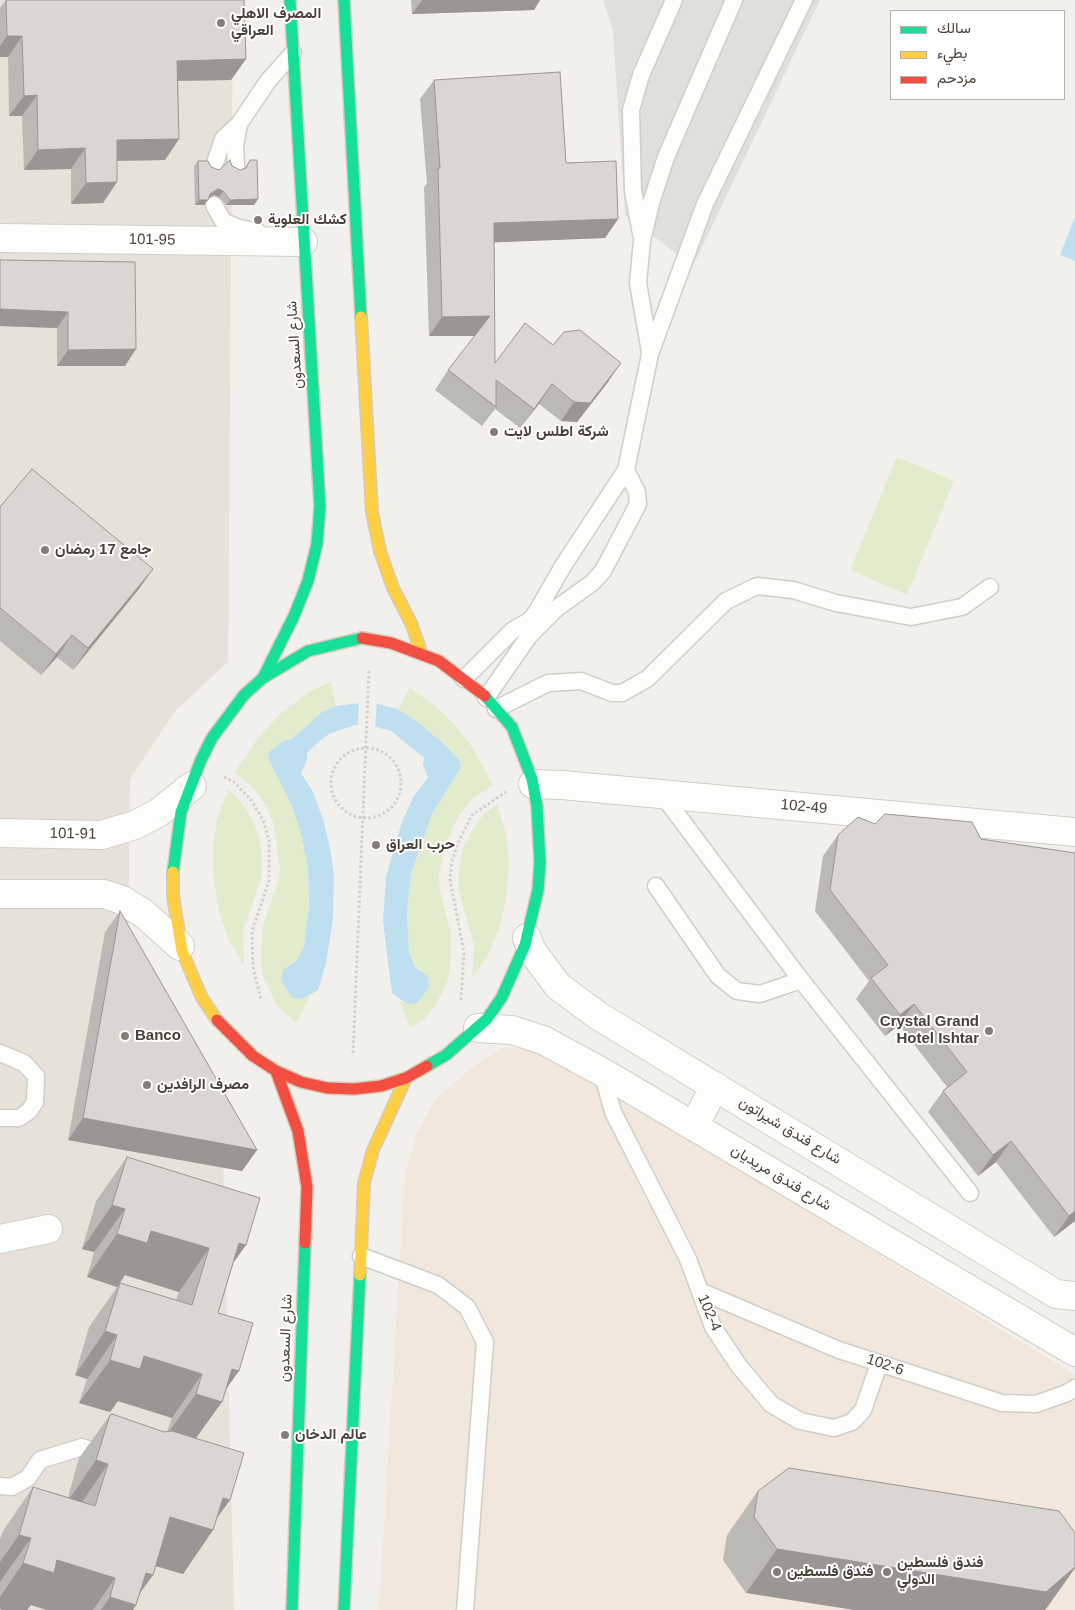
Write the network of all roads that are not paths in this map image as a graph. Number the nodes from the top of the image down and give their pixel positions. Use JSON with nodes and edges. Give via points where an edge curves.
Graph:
{"nodes":[{"id":1,"x":290,"y":0,"type":"edge"},
{"id":2,"x":344,"y":0,"type":"edge"},
{"id":3,"x":674,"y":0,"type":"edge"},
{"id":4,"x":734,"y":0,"type":"edge"},
{"id":5,"x":804,"y":0,"type":"edge"},
{"id":6,"x":293,"y":53,"type":"junction"},
{"id":7,"x":239,"y":124,"type":"junction"},
{"id":8,"x":214,"y":166,"type":"edge"},
{"id":9,"x":236,"y":166,"type":"edge"},
{"id":10,"x":214,"y":205,"type":"dead end"},
{"id":11,"x":0,"y":238,"type":"edge"},
{"id":12,"x":642,"y":241,"type":"junction"},
{"id":13,"x":303,"y":242,"type":"junction"},
{"id":14,"x":650,"y":354,"type":"junction"},
{"id":15,"x":626,"y":470,"type":"junction"},
{"id":16,"x":990,"y":586,"type":"dead end"},
{"id":17,"x":551,"y":604,"type":"junction"},
{"id":18,"x":422,"y":654,"type":"junction"},
{"id":19,"x":263,"y":678,"type":"junction"},
{"id":20,"x":464,"y":679,"type":"junction"},
{"id":21,"x":491,"y":703,"type":"junction"},
{"id":22,"x":533,"y":784,"type":"junction"},
{"id":23,"x":192,"y":786,"type":"junction"},
{"id":24,"x":661,"y":793,"type":"junction"},
{"id":25,"x":1075,"y":832,"type":"edge"},
{"id":26,"x":0,"y":833,"type":"edge"},
{"id":27,"x":656,"y":886,"type":"dead end"},
{"id":28,"x":0,"y":894,"type":"edge"},
{"id":29,"x":527,"y":938,"type":"junction"},
{"id":30,"x":180,"y":946,"type":"junction"},
{"id":31,"x":801,"y":980,"type":"junction"},
{"id":32,"x":478,"y":1028,"type":"junction"},
{"id":33,"x":0,"y":1053,"type":"edge"},
{"id":34,"x":276,"y":1071,"type":"junction"},
{"id":35,"x":602,"y":1072,"type":"junction"},
{"id":36,"x":406,"y":1078,"type":"junction"},
{"id":37,"x":715,"y":1086,"type":"junction"},
{"id":38,"x":0,"y":1118,"type":"edge"},
{"id":39,"x":694,"y":1126,"type":"junction"},
{"id":40,"x":970,"y":1193,"type":"dead end"},
{"id":41,"x":48,"y":1229,"type":"dead end"},
{"id":42,"x":0,"y":1239,"type":"edge"},
{"id":43,"x":361,"y":1256,"type":"junction"},
{"id":44,"x":700,"y":1291,"type":"junction"},
{"id":45,"x":1066,"y":1295,"type":"edge"},
{"id":46,"x":1038,"y":1330,"type":"junction"},
{"id":47,"x":1075,"y":1352,"type":"edge"},
{"id":48,"x":879,"y":1364,"type":"junction"},
{"id":49,"x":1075,"y":1388,"type":"edge"},
{"id":50,"x":118,"y":1459,"type":"edge"},
{"id":51,"x":0,"y":1486,"type":"edge"},
{"id":52,"x":292,"y":1610,"type":"edge"},
{"id":53,"x":344,"y":1610,"type":"edge"},
{"id":54,"x":466,"y":1610,"type":"edge"}],
"edges":[{"from":1,"to":6,"type":"main road","name":"شارع السعدون"},
{"from":2,"to":18,"type":"main road","via":[[372,512],[380,551],[393,588]]},
{"from":3,"to":12,"type":"lane","via":[[641,75],[631,110],[633,190]]},
{"from":4,"to":12,"type":"lane","via":[[666,157]]},
{"from":5,"to":14,"type":"lane","via":[[705,204]]},
{"from":6,"to":7,"type":"lane","via":[[268,81]]},
{"from":6,"to":13,"type":"main road","name":"شارع السعدون"},
{"from":7,"to":8,"type":"lane","via":[[223,139]]},
{"from":7,"to":9,"type":"lane"},
{"from":10,"to":13,"type":"lane","via":[[223,221],[229,224]]},
{"from":11,"to":13,"type":"street","name":"101-95"},
{"from":12,"to":14,"type":"lane","via":[[638,283]]},
{"from":13,"to":19,"type":"main road","name":"شارع السعدون","via":[[320,507],[317,544],[308,581],[294,616]]},
{"from":14,"to":15,"type":"lane"},
{"from":15,"to":17,"type":"lane","via":[[563,566]]},
{"from":15,"to":17,"type":"lane","via":[[639,498],[637,509],[598,577],[586,588]]},
{"from":16,"to":21,"type":"lane","via":[[962,607],[911,617],[836,603],[793,590],[757,586],[726,601],[647,679],[622,693],[612,693],[581,681],[548,683]]},
{"from":17,"to":20,"type":"lane","via":[[513,630]]},
{"from":17,"to":21,"type":"lane","via":[[528,636]]},
{"from":18,"to":19,"type":"main road","via":[[392,643],[362,638],[308,651]]},
{"from":18,"to":20,"type":"main road"},
{"from":19,"to":23,"type":"main road","via":[[244,695],[212,738]]},
{"from":20,"to":21,"type":"main road"},
{"from":21,"to":22,"type":"main road","via":[[512,728]]},
{"from":22,"to":24,"type":"street","name":"102-49"},
{"from":22,"to":29,"type":"main road","via":[[540,834],[540,862],[538,890]]},
{"from":23,"to":26,"type":"street","name":"101-91","via":[[158,813],[136,825],[102,835]]},
{"from":23,"to":30,"type":"main road","via":[[181,812],[173,868],[173,896]]},
{"from":24,"to":25,"type":"street","name":"102-49"},
{"from":24,"to":31,"type":"lane"},
{"from":27,"to":31,"type":"lane","via":[[718,976],[738,990],[760,994]]},
{"from":28,"to":30,"type":"street","via":[[104,894],[144,913]]},
{"from":29,"to":32,"type":"main road","via":[[502,996]]},
{"from":29,"to":37,"type":"street","name":"شارع فندق شيراتون","via":[[532,951],[558,986],[597,1014]]},
{"from":30,"to":34,"type":"main road","via":[[192,977],[217,1020],[253,1056]]},
{"from":31,"to":40,"type":"lane"},
{"from":32,"to":35,"type":"street","name":"شارع فندق مريديان","via":[[512,1030],[542,1040]]},
{"from":32,"to":36,"type":"main road","via":[[446,1055]]},
{"from":33,"to":38,"type":"lane","via":[[24,1063],[36,1076],[35,1102],[29,1111],[19,1118]]},
{"from":34,"to":36,"type":"main road","via":[[300,1082],[327,1088],[381,1086]]},
{"from":34,"to":52,"type":"main road","name":"شارع السعدون","via":[[298,1131],[306,1187]]},
{"from":35,"to":39,"type":"street","name":"شارع فندق مريديان"},
{"from":35,"to":44,"type":"lane","name":"102-4","via":[[613,1112],[688,1259]]},
{"from":36,"to":43,"type":"main road","via":[[373,1150],[364,1184]]},
{"from":37,"to":39,"type":"street"},
{"from":37,"to":45,"type":"street","name":"شارع فندق شيراتون"},
{"from":39,"to":46,"type":"street","name":"شارع فندق مريديان"},
{"from":41,"to":42,"type":"street"},
{"from":43,"to":53,"type":"main road"},
{"from":43,"to":54,"type":"lane","via":[[438,1285],[467,1308],[486,1342]]},
{"from":44,"to":48,"type":"lane","name":"102-6"},
{"from":44,"to":48,"type":"lane","name":"102-4","via":[[713,1327],[739,1366],[771,1404],[800,1421],[834,1428],[852,1422],[863,1410]]},
{"from":45,"to":46,"type":"street"},
{"from":46,"to":47,"type":"street","name":"شارع فندق مريديان"},
{"from":48,"to":49,"type":"lane","name":"102-6","via":[[1002,1402],[1036,1404]]},
{"from":50,"to":51,"type":"lane","via":[[82,1447],[40,1460],[28,1478],[12,1487]]}]}
